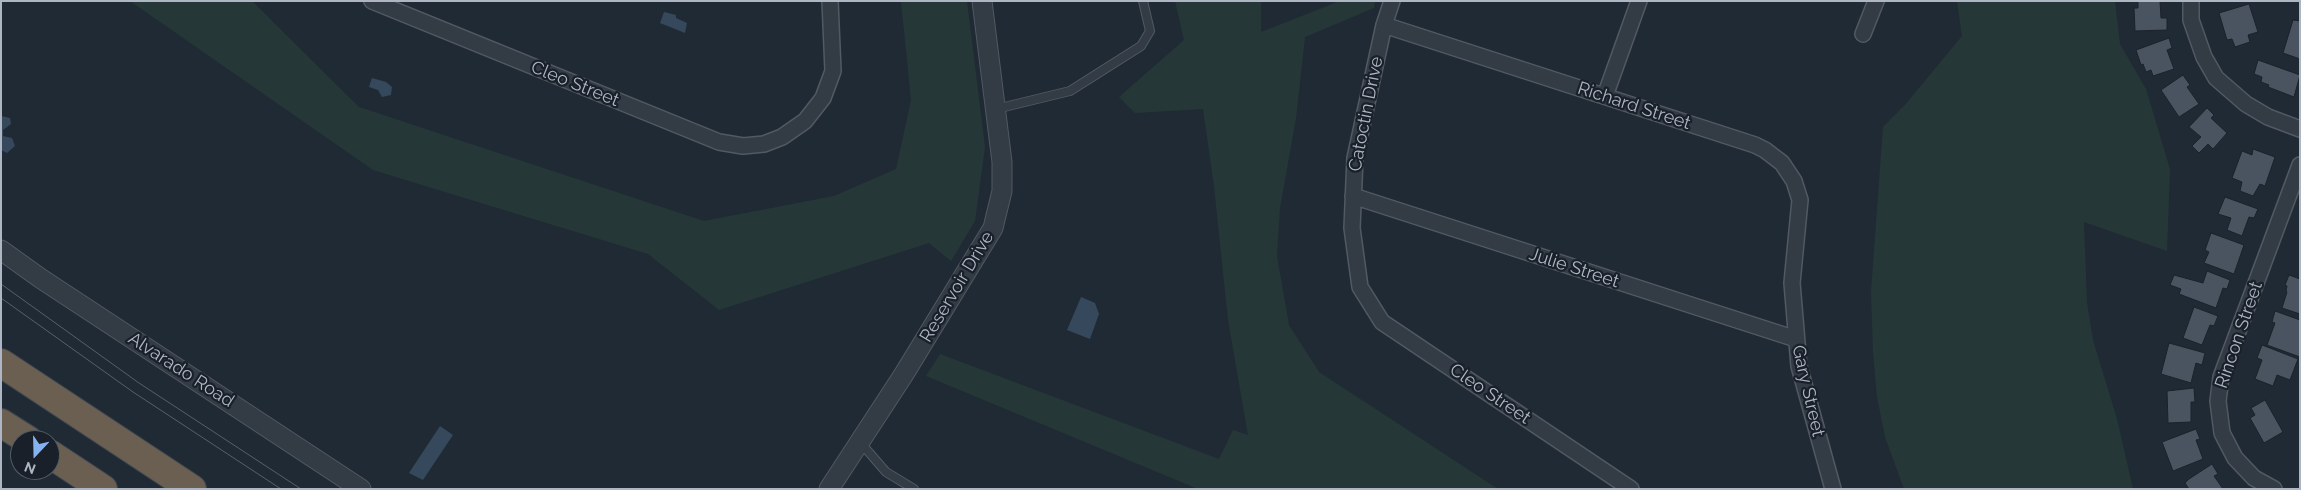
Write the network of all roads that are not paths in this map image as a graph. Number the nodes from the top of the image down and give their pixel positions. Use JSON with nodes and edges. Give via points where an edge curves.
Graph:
{"nodes":[{"id":1,"x":372,"y":1,"type":"edge"},
{"id":2,"x":830,"y":1,"type":"edge"},
{"id":3,"x":982,"y":1,"type":"edge"},
{"id":4,"x":1142,"y":1,"type":"edge"},
{"id":5,"x":1392,"y":1,"type":"edge"},
{"id":6,"x":1639,"y":1,"type":"edge"},
{"id":7,"x":1876,"y":1,"type":"edge"},
{"id":8,"x":2191,"y":1,"type":"edge"},
{"id":9,"x":1384,"y":25,"type":"junction"},
{"id":10,"x":1863,"y":34,"type":"dead end"},
{"id":11,"x":1605,"y":96,"type":"junction"},
{"id":12,"x":996,"y":110,"type":"junction"},
{"id":13,"x":2300,"y":129,"type":"edge"},
{"id":14,"x":2300,"y":165,"type":"edge"},
{"id":15,"x":1353,"y":196,"type":"junction"},
{"id":16,"x":1,"y":250,"type":"edge"},
{"id":17,"x":1794,"y":261,"type":"joint"},
{"id":18,"x":1360,"y":287,"type":"joint"},
{"id":19,"x":1796,"y":339,"type":"junction"},
{"id":20,"x":1,"y":364,"type":"edge"},
{"id":21,"x":1,"y":423,"type":"edge"},
{"id":22,"x":12,"y":430,"type":"edge"},
{"id":23,"x":860,"y":442,"type":"junction"},
{"id":24,"x":60,"y":461,"type":"edge"},
{"id":25,"x":915,"y":486,"type":"edge"},
{"id":26,"x":103,"y":489,"type":"edge"},
{"id":27,"x":192,"y":489,"type":"edge"},
{"id":28,"x":361,"y":489,"type":"edge"},
{"id":29,"x":829,"y":489,"type":"edge"},
{"id":30,"x":1631,"y":489,"type":"edge"},
{"id":31,"x":1833,"y":489,"type":"edge"},
{"id":32,"x":2274,"y":489,"type":"edge"}],
"edges":[{"from":1,"to":2,"type":"street","name":"Cleo Street","via":[[721,143],[754,146],[794,130],[814,110],[829,85],[833,71]]},
{"from":3,"to":12,"type":"street","name":"Reservoir Drive"},
{"from":4,"to":12,"type":"lane","via":[[1150,31],[1141,46],[1070,91]]},
{"from":5,"to":9,"type":"street","name":"Catoctin Drive"},
{"from":6,"to":11,"type":"street"},
{"from":7,"to":10,"type":"street"},
{"from":8,"to":13,"type":"street","via":[[2191,20],[2204,57],[2216,78],[2246,104],[2268,117]]},
{"from":9,"to":11,"type":"street","name":"Richard Street"},
{"from":9,"to":15,"type":"street","name":"Catoctin Drive","via":[[1355,158]]},
{"from":11,"to":17,"type":"street","name":"Richard Street","via":[[1755,145],[1774,156],[1789,172],[1800,200]]},
{"from":12,"to":23,"type":"street","name":"Reservoir Drive","via":[[1002,191],[993,228]]},
{"from":14,"to":32,"type":"street","name":"Rincon Street","via":[[2221,377],[2218,401],[2222,432],[2235,458],[2254,478]]},
{"from":15,"to":18,"type":"street","name":"Catoctin Drive","via":[[1352,228]]},
{"from":15,"to":19,"type":"street","name":"Julie Street"},
{"from":16,"to":28,"type":"street","name":"Alvarado Road"},
{"from":17,"to":19,"type":"street","name":"Gary Street","via":[[1792,283]]},
{"from":18,"to":30,"type":"street","name":"Cleo Street","via":[[1382,322]]},
{"from":19,"to":31,"type":"street","name":"Gary Street","via":[[1799,366]]},
{"from":20,"to":27,"type":"highway"},
{"from":21,"to":22,"type":"highway"},
{"from":23,"to":25,"type":"lane","via":[[886,472]]},
{"from":23,"to":29,"type":"street","name":"Reservoir Drive"},
{"from":24,"to":26,"type":"highway"}]}
